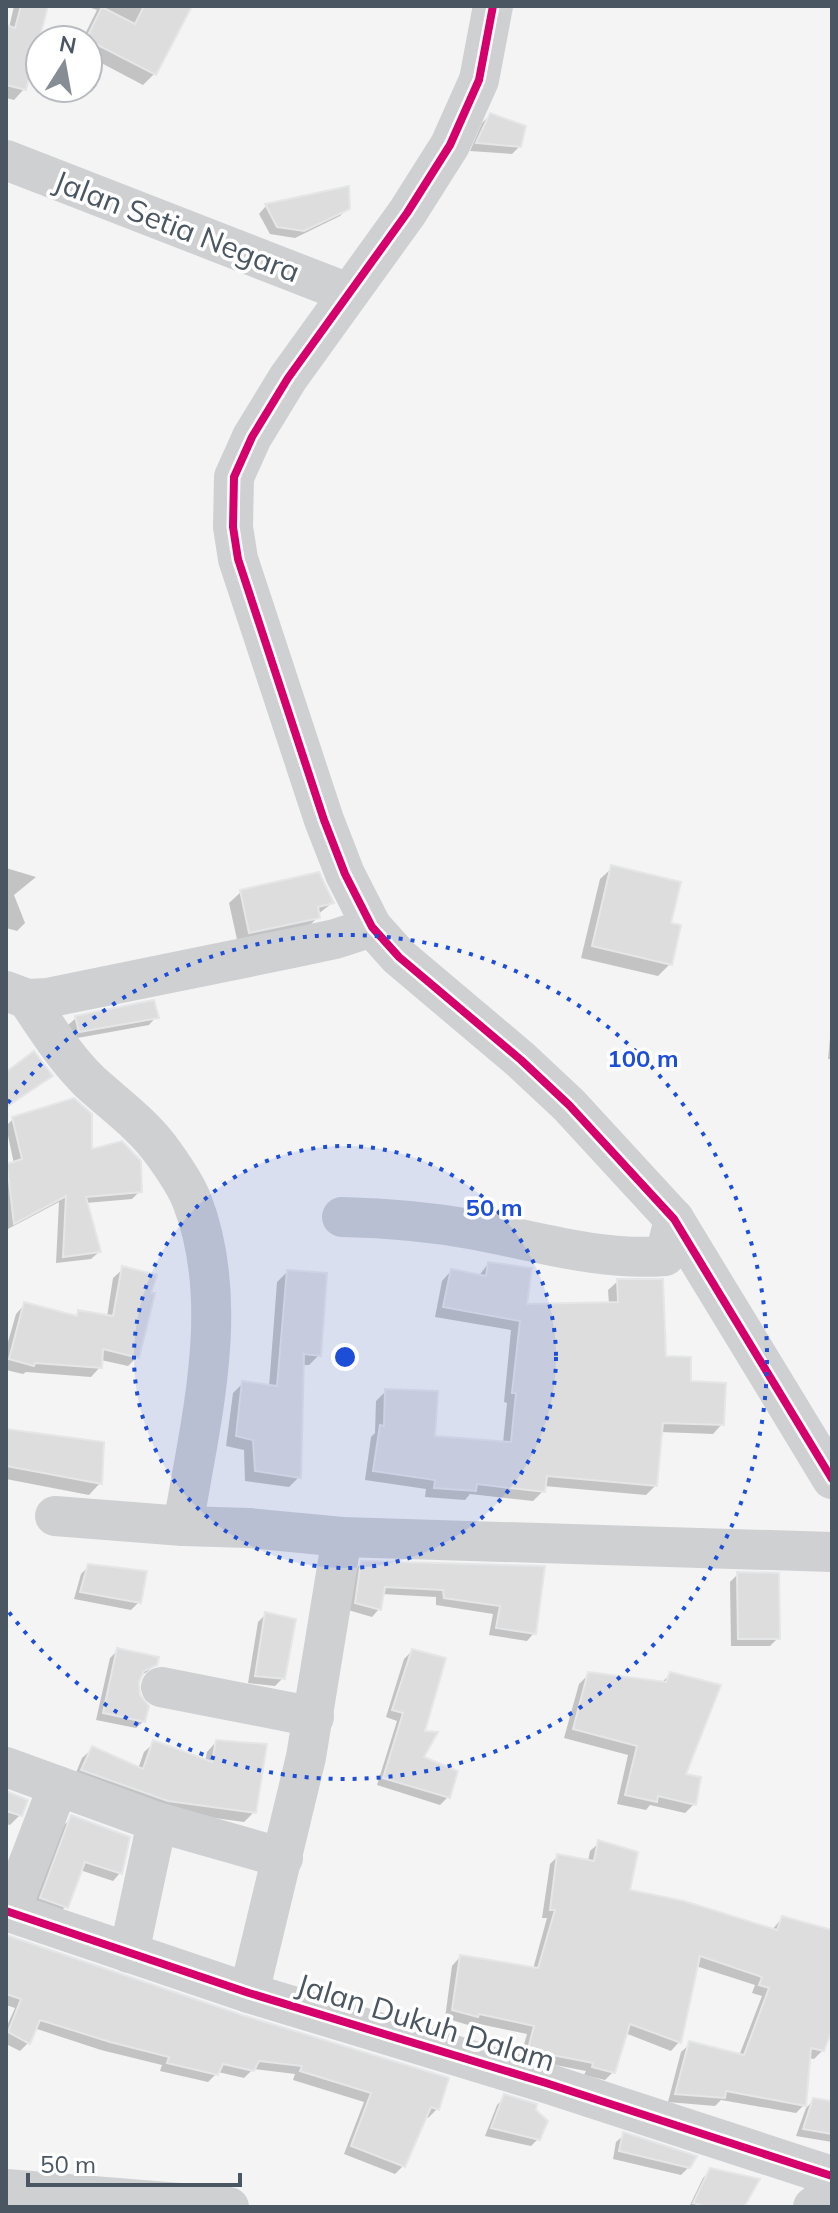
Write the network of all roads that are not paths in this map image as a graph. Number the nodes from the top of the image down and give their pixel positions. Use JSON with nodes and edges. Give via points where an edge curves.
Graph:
{"nodes":[{"id":1,"x":493,"y":6,"type":"edge"},
{"id":2,"x":6,"y":160,"type":"edge"},
{"id":3,"x":348,"y":293,"type":"junction"},
{"id":4,"x":372,"y":927,"type":"junction"},
{"id":5,"x":17,"y":995,"type":"edge"},
{"id":6,"x":342,"y":1217,"type":"dead end"},
{"id":7,"x":674,"y":1219,"type":"junction"},
{"id":8,"x":832,"y":1479,"type":"edge"},
{"id":9,"x":55,"y":1516,"type":"dead end"},
{"id":10,"x":183,"y":1526,"type":"junction"},
{"id":11,"x":342,"y":1537,"type":"junction"},
{"id":12,"x":832,"y":1552,"type":"edge"},
{"id":13,"x":161,"y":1687,"type":"dead end"},
{"id":14,"x":314,"y":1717,"type":"junction"},
{"id":15,"x":6,"y":1767,"type":"edge"},
{"id":16,"x":58,"y":1786,"type":"junction"},
{"id":17,"x":157,"y":1822,"type":"junction"},
{"id":18,"x":283,"y":1858,"type":"junction"},
{"id":19,"x":8,"y":1912,"type":"edge"},
{"id":20,"x":129,"y":1953,"type":"junction"},
{"id":21,"x":249,"y":1993,"type":"junction"},
{"id":22,"x":832,"y":2176,"type":"edge"},
{"id":23,"x":6,"y":2189,"type":"edge"},
{"id":24,"x":832,"y":2192,"type":"edge"},
{"id":25,"x":229,"y":2207,"type":"edge"},
{"id":26,"x":813,"y":2207,"type":"edge"}],
"edges":[{"from":1,"to":3,"type":"street","via":[[479,80],[450,145]]},
{"from":2,"to":3,"type":"street","name":"Jalan Setia Negara"},
{"from":3,"to":4,"type":"street","via":[[252,437],[234,477],[233,527],[247,591],[324,820]]},
{"from":4,"to":5,"type":"street","via":[[47,998]]},
{"from":4,"to":7,"type":"street","via":[[399,957],[569,1105]]},
{"from":5,"to":10,"type":"street","via":[[90,1082],[163,1152],[191,1199],[206,1253],[211,1311],[209,1360]]},
{"from":6,"to":7,"type":"street","via":[[437,1224],[624,1258],[665,1256]]},
{"from":7,"to":8,"type":"street"},
{"from":9,"to":10,"type":"street"},
{"from":10,"to":11,"type":"street"},
{"from":11,"to":12,"type":"street"},
{"from":11,"to":14,"type":"street"},
{"from":13,"to":14,"type":"street"},
{"from":14,"to":18,"type":"street"},
{"from":15,"to":16,"type":"street"},
{"from":16,"to":17,"type":"street"},
{"from":16,"to":19,"type":"street"},
{"from":17,"to":18,"type":"street"},
{"from":17,"to":20,"type":"street"},
{"from":18,"to":21,"type":"street"},
{"from":19,"to":20,"type":"street","name":"Jalan Dukuh Dalam"},
{"from":20,"to":21,"type":"street","name":"Jalan Dukuh Dalam"},
{"from":21,"to":22,"type":"street","name":"Jalan Dukuh Dalam"},
{"from":23,"to":25,"type":"street"},
{"from":24,"to":26,"type":"street"}]}
